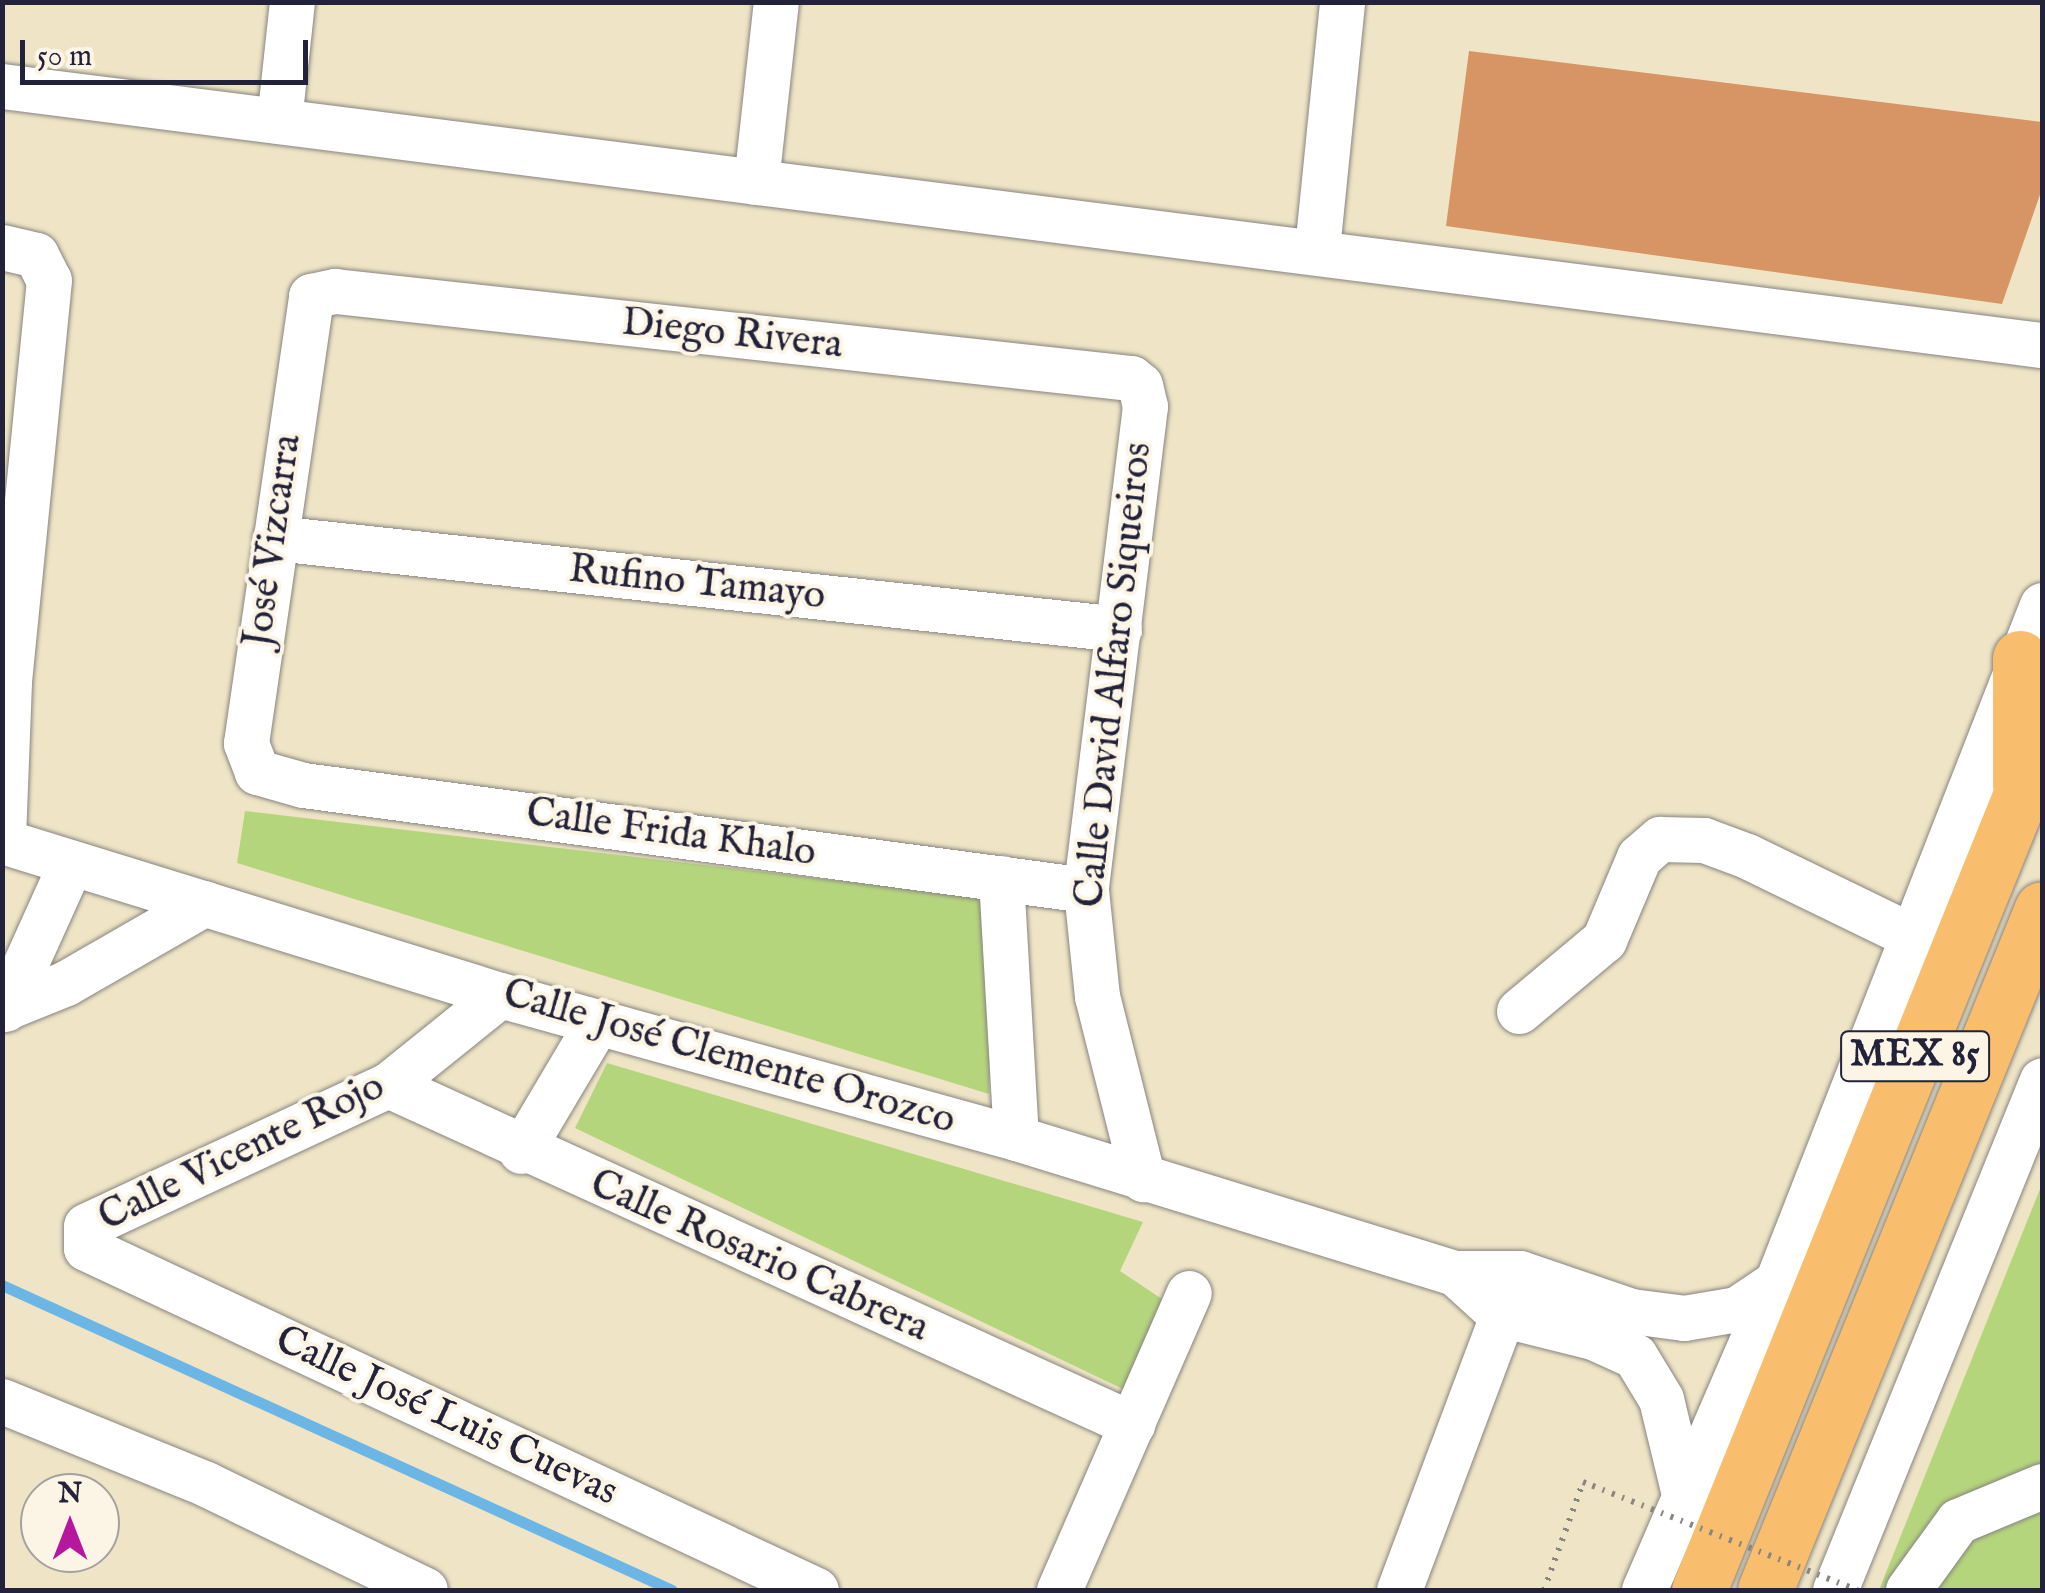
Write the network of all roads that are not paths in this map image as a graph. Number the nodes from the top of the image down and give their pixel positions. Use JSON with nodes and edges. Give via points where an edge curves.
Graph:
{"nodes":[{"id":1,"x":292,"y":2,"type":"edge"},
{"id":2,"x":776,"y":2,"type":"edge"},
{"id":3,"x":1342,"y":2,"type":"edge"},
{"id":4,"x":2,"y":86,"type":"edge"},
{"id":5,"x":279,"y":120,"type":"junction"},
{"id":6,"x":756,"y":182,"type":"junction"},
{"id":7,"x":2,"y":247,"type":"edge"},
{"id":8,"x":1318,"y":249,"type":"junction"},
{"id":9,"x":307,"y":307,"type":"joint"},
{"id":10,"x":2042,"y":345,"type":"edge"},
{"id":11,"x":1145,"y":406,"type":"joint"},
{"id":12,"x":13,"y":507,"type":"edge"},
{"id":13,"x":275,"y":538,"type":"junction"},
{"id":14,"x":2042,"y":605,"type":"edge"},
{"id":15,"x":1119,"y":629,"type":"junction"},
{"id":16,"x":2020,"y":658,"type":"junction"},
{"id":17,"x":6,"y":684,"type":"edge"},
{"id":18,"x":2042,"y":742,"type":"edge"},
{"id":19,"x":257,"y":772,"type":"joint"},
{"id":20,"x":2020,"y":797,"type":"junction"},
{"id":21,"x":3,"y":841,"type":"edge"},
{"id":22,"x":71,"y":862,"type":"junction"},
{"id":23,"x":1002,"y":878,"type":"junction"},
{"id":24,"x":1086,"y":890,"type":"junction"},
{"id":25,"x":204,"y":903,"type":"junction"},
{"id":26,"x":1912,"y":936,"type":"junction"},
{"id":27,"x":2034,"y":951,"type":"edge"},
{"id":28,"x":500,"y":995,"type":"junction"},
{"id":29,"x":4,"y":1009,"type":"edge"},
{"id":30,"x":1518,"y":1011,"type":"dead end"},
{"id":31,"x":597,"y":1023,"type":"junction"},
{"id":32,"x":2042,"y":1080,"type":"edge"},
{"id":33,"x":388,"y":1085,"type":"junction"},
{"id":34,"x":1016,"y":1138,"type":"junction"},
{"id":35,"x":520,"y":1151,"type":"junction"},
{"id":36,"x":1143,"y":1179,"type":"junction"},
{"id":37,"x":82,"y":1240,"type":"joint"},
{"id":38,"x":1456,"y":1272,"type":"junction"},
{"id":39,"x":1520,"y":1272,"type":"junction"},
{"id":40,"x":1777,"y":1282,"type":"junction"},
{"id":41,"x":1189,"y":1294,"type":"dead end"},
{"id":42,"x":1500,"y":1314,"type":"junction"},
{"id":43,"x":2,"y":1401,"type":"edge"},
{"id":44,"x":1132,"y":1424,"type":"junction"},
{"id":45,"x":2042,"y":1486,"type":"edge"},
{"id":46,"x":1683,"y":1490,"type":"junction"},
{"id":47,"x":425,"y":1590,"type":"edge"},
{"id":48,"x":816,"y":1590,"type":"edge"},
{"id":49,"x":1059,"y":1590,"type":"edge"},
{"id":50,"x":1398,"y":1590,"type":"edge"},
{"id":51,"x":1644,"y":1590,"type":"edge"},
{"id":52,"x":1699,"y":1590,"type":"edge"},
{"id":53,"x":1766,"y":1590,"type":"edge"},
{"id":54,"x":1835,"y":1590,"type":"edge"},
{"id":55,"x":1908,"y":1590,"type":"edge"}],
"edges":[{"from":1,"to":5,"type":"street"},
{"from":2,"to":6,"type":"street"},
{"from":3,"to":8,"type":"street"},
{"from":4,"to":5,"type":"street"},
{"from":5,"to":6,"type":"street"},
{"from":6,"to":8,"type":"street"},
{"from":7,"to":12,"type":"street","via":[[36,255],[49,280]]},
{"from":8,"to":10,"type":"street"},
{"from":9,"to":11,"type":"street","name":"Diego Rivera","via":[[312,296],[335,291],[1131,378],[1144,391]]},
{"from":9,"to":13,"type":"street","name":"José Vizcarra"},
{"from":11,"to":15,"type":"street","name":"Calle David Alfaro Siqueiros"},
{"from":12,"to":17,"type":"street"},
{"from":13,"to":15,"type":"street","name":"Rufino Tamayo"},
{"from":13,"to":19,"type":"street","name":"José Vizcarra","via":[[246,742]]},
{"from":14,"to":16,"type":"street"},
{"from":15,"to":24,"type":"street","name":"Calle David Alfaro Siqueiros"},
{"from":16,"to":20,"type":"highway"},
{"from":16,"to":26,"type":"street"},
{"from":17,"to":21,"type":"street"},
{"from":18,"to":20,"type":"highway","number":"MEX 85"},
{"from":19,"to":23,"type":"street","name":"Calle Frida Khalo","via":[[303,785]]},
{"from":20,"to":52,"type":"highway","number":"MEX 85"},
{"from":21,"to":22,"type":"street","name":"Calle José Clemente Orozco"},
{"from":22,"to":25,"type":"street","name":"Calle José Clemente Orozco"},
{"from":22,"to":29,"type":"street"},
{"from":23,"to":24,"type":"street","name":"Calle Frida Khalo"},
{"from":23,"to":34,"type":"street"},
{"from":24,"to":36,"type":"street","name":"Calle David Alfaro Siqueiros","via":[[1098,996]]},
{"from":25,"to":28,"type":"street","name":"Calle José Clemente Orozco"},
{"from":25,"to":29,"type":"street","via":[[66,983]]},
{"from":26,"to":30,"type":"street","via":[[1747,856],[1704,840],[1660,839],[1639,858],[1604,940]]},
{"from":26,"to":40,"type":"street"},
{"from":27,"to":53,"type":"highway","number":"MEX 85"},
{"from":28,"to":31,"type":"street","name":"Calle José Clemente Orozco"},
{"from":28,"to":33,"type":"street","name":"Calle Vicente Rojo"},
{"from":31,"to":34,"type":"street","name":"Calle José Clemente Orozco"},
{"from":31,"to":35,"type":"street"},
{"from":32,"to":54,"type":"street"},
{"from":33,"to":35,"type":"street","name":"Calle Rosario Cabrera"},
{"from":33,"to":37,"type":"street","name":"Calle Vicente Rojo","via":[[86,1226]]},
{"from":34,"to":36,"type":"street","name":"Calle José Clemente Orozco"},
{"from":35,"to":44,"type":"street","name":"Calle Rosario Cabrera"},
{"from":36,"to":38,"type":"street","name":"Calle José Clemente Orozco"},
{"from":37,"to":48,"type":"street","name":"Calle José Luis Cuevas","via":[[92,1256]]},
{"from":38,"to":39,"type":"street","name":"Calle José Clemente Orozco"},
{"from":38,"to":42,"type":"street","name":"Calle José Clemente Orozco"},
{"from":39,"to":40,"type":"street","name":"Calle José Clemente Orozco","via":[[1631,1310],[1684,1318],[1737,1309]]},
{"from":39,"to":42,"type":"street"},
{"from":40,"to":46,"type":"street"},
{"from":41,"to":44,"type":"street"},
{"from":42,"to":46,"type":"street","name":"Calle José Clemente Orozco","via":[[1593,1337],[1635,1356],[1661,1399]]},
{"from":42,"to":50,"type":"street"},
{"from":43,"to":47,"type":"street","via":[[206,1484]]},
{"from":44,"to":49,"type":"street"},
{"from":45,"to":55,"type":"street","via":[[1958,1521]]},
{"from":46,"to":51,"type":"street"}]}
